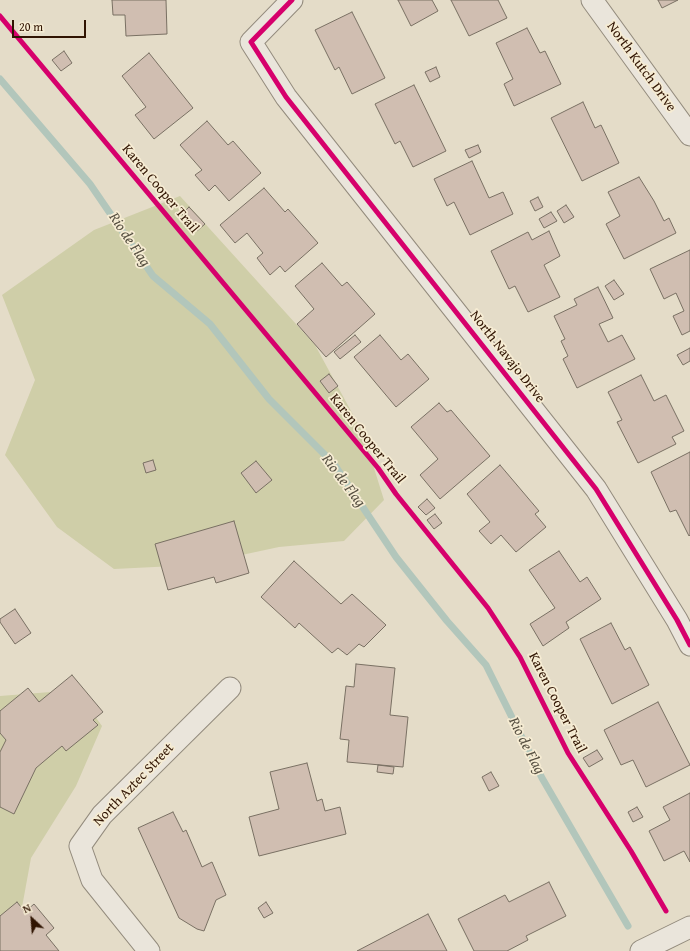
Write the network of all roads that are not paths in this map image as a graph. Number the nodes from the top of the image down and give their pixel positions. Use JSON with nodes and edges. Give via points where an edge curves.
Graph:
{"nodes":[{"id":1,"x":292,"y":0,"type":"edge"},
{"id":2,"x":592,"y":0,"type":"edge"},
{"id":3,"x":690,"y":135,"type":"edge"},
{"id":4,"x":690,"y":645,"type":"edge"},
{"id":5,"x":230,"y":688,"type":"dead end"},
{"id":6,"x":690,"y":927,"type":"edge"},
{"id":7,"x":149,"y":951,"type":"edge"},
{"id":8,"x":641,"y":951,"type":"edge"}],
"edges":[{"from":1,"to":4,"type":"street","name":"North Navajo Drive","via":[[251,42],[286,97],[596,489]]},
{"from":2,"to":3,"type":"street","name":"North Kutch Drive"},
{"from":5,"to":7,"type":"street","name":"North Aztec Street","via":[[102,815],[80,846],[92,880]]},
{"from":6,"to":8,"type":"street"}]}
